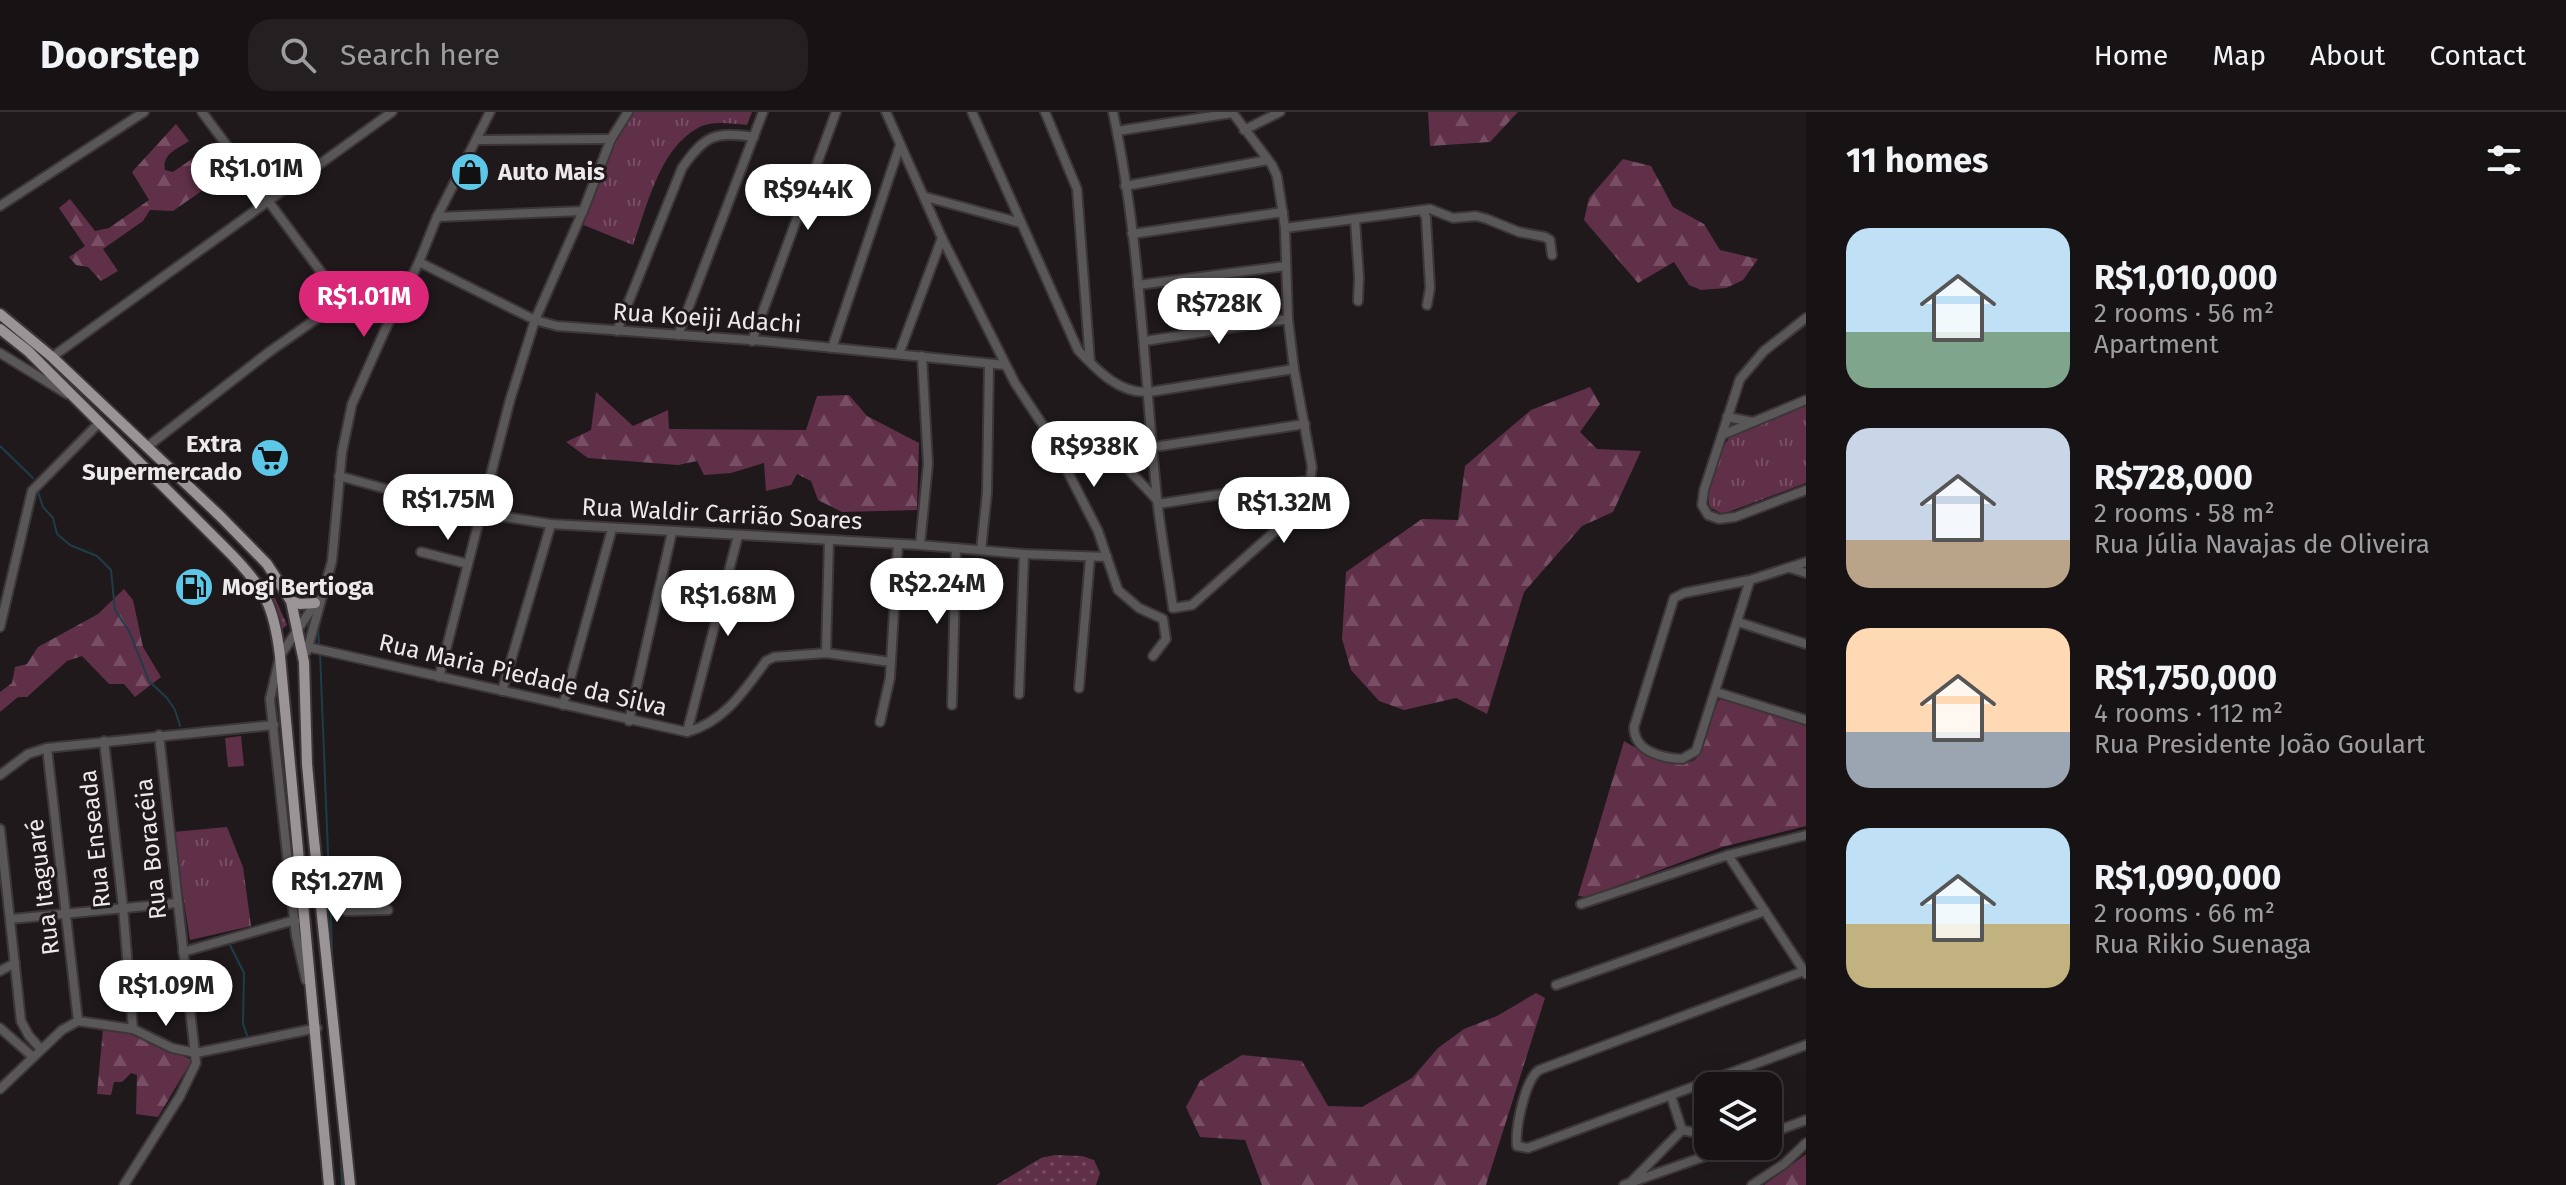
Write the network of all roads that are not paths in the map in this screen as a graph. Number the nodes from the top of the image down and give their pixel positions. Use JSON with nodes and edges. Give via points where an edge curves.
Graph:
{"nodes":[{"id":1,"x":144,"y":112,"type":"edge"},
{"id":2,"x":202,"y":112,"type":"edge"},
{"id":3,"x":392,"y":112,"type":"edge"},
{"id":4,"x":490,"y":112,"type":"edge"},
{"id":5,"x":628,"y":112,"type":"edge"},
{"id":6,"x":763,"y":112,"type":"edge"},
{"id":7,"x":836,"y":112,"type":"edge"},
{"id":8,"x":886,"y":112,"type":"edge"},
{"id":9,"x":972,"y":112,"type":"edge"},
{"id":10,"x":1045,"y":112,"type":"edge"},
{"id":11,"x":1113,"y":112,"type":"edge"},
{"id":12,"x":1232,"y":112,"type":"edge"},
{"id":13,"x":1280,"y":112,"type":"edge"},
{"id":14,"x":1244,"y":130,"type":"junction"},
{"id":15,"x":1117,"y":131,"type":"junction"},
{"id":16,"x":754,"y":137,"type":"junction"},
{"id":17,"x":611,"y":139,"type":"junction"},
{"id":18,"x":477,"y":140,"type":"junction"},
{"id":19,"x":900,"y":145,"type":"junction"},
{"id":20,"x":1268,"y":160,"type":"junction"},
{"id":21,"x":1125,"y":186,"type":"junction"},
{"id":22,"x":926,"y":197,"type":"junction"},
{"id":23,"x":268,"y":201,"type":"junction"},
{"id":24,"x":0,"y":206,"type":"edge"},
{"id":25,"x":583,"y":211,"type":"junction"},
{"id":26,"x":1283,"y":212,"type":"junction"},
{"id":27,"x":1423,"y":212,"type":"junction"},
{"id":28,"x":437,"y":217,"type":"junction"},
{"id":29,"x":1355,"y":220,"type":"junction"},
{"id":30,"x":1021,"y":223,"type":"junction"},
{"id":31,"x":1285,"y":228,"type":"junction"},
{"id":32,"x":1132,"y":234,"type":"junction"},
{"id":33,"x":942,"y":238,"type":"junction"},
{"id":34,"x":1552,"y":255,"type":"dead end"},
{"id":35,"x":419,"y":262,"type":"junction"},
{"id":36,"x":1286,"y":266,"type":"junction"},
{"id":37,"x":1138,"y":285,"type":"junction"},
{"id":38,"x":1358,"y":301,"type":"dead end"},
{"id":39,"x":1427,"y":305,"type":"dead end"},
{"id":40,"x":0,"y":314,"type":"edge"},
{"id":41,"x":1806,"y":318,"type":"edge"},
{"id":42,"x":1288,"y":319,"type":"junction"},
{"id":43,"x":535,"y":320,"type":"junction"},
{"id":44,"x":0,"y":329,"type":"edge"},
{"id":45,"x":617,"y":331,"type":"junction"},
{"id":46,"x":678,"y":335,"type":"junction"},
{"id":47,"x":752,"y":341,"type":"junction"},
{"id":48,"x":1145,"y":341,"type":"junction"},
{"id":49,"x":832,"y":348,"type":"junction"},
{"id":50,"x":0,"y":353,"type":"edge"},
{"id":51,"x":899,"y":354,"type":"junction"},
{"id":52,"x":922,"y":356,"type":"junction"},
{"id":53,"x":52,"y":357,"type":"junction"},
{"id":54,"x":1090,"y":362,"type":"junction"},
{"id":55,"x":989,"y":364,"type":"junction"},
{"id":56,"x":1005,"y":365,"type":"junction"},
{"id":57,"x":1294,"y":369,"type":"junction"},
{"id":58,"x":1149,"y":392,"type":"junction"},
{"id":59,"x":74,"y":399,"type":"junction"},
{"id":60,"x":1806,"y":400,"type":"edge"},
{"id":61,"x":1727,"y":417,"type":"junction"},
{"id":62,"x":1754,"y":422,"type":"junction"},
{"id":63,"x":99,"y":423,"type":"junction"},
{"id":64,"x":1305,"y":424,"type":"junction"},
{"id":65,"x":1048,"y":433,"type":"junction"},
{"id":66,"x":1722,"y":435,"type":"junction"},
{"id":67,"x":148,"y":446,"type":"junction"},
{"id":68,"x":1154,"y":447,"type":"junction"},
{"id":69,"x":339,"y":476,"type":"junction"},
{"id":70,"x":1312,"y":480,"type":"junction"},
{"id":71,"x":1806,"y":490,"type":"edge"},
{"id":72,"x":1793,"y":495,"type":"junction"},
{"id":73,"x":1806,"y":499,"type":"edge"},
{"id":74,"x":1158,"y":502,"type":"junction"},
{"id":75,"x":482,"y":513,"type":"junction"},
{"id":76,"x":551,"y":524,"type":"junction"},
{"id":77,"x":612,"y":529,"type":"junction"},
{"id":78,"x":672,"y":532,"type":"junction"},
{"id":79,"x":238,"y":534,"type":"junction"},
{"id":80,"x":738,"y":536,"type":"junction"},
{"id":81,"x":218,"y":540,"type":"junction"},
{"id":82,"x":829,"y":540,"type":"junction"},
{"id":83,"x":898,"y":544,"type":"junction"},
{"id":84,"x":920,"y":545,"type":"junction"},
{"id":85,"x":956,"y":548,"type":"junction"},
{"id":86,"x":981,"y":550,"type":"junction"},
{"id":87,"x":421,"y":552,"type":"dead end"},
{"id":88,"x":1024,"y":554,"type":"junction"},
{"id":89,"x":1107,"y":557,"type":"junction"},
{"id":90,"x":1090,"y":558,"type":"junction"},
{"id":91,"x":1806,"y":562,"type":"edge"},
{"id":92,"x":468,"y":564,"type":"junction"},
{"id":93,"x":1789,"y":568,"type":"junction"},
{"id":94,"x":1806,"y":573,"type":"edge"},
{"id":95,"x":1750,"y":580,"type":"junction"},
{"id":96,"x":325,"y":593,"type":"junction"},
{"id":97,"x":291,"y":601,"type":"junction"},
{"id":98,"x":315,"y":603,"type":"junction"},
{"id":99,"x":1173,"y":608,"type":"junction"},
{"id":100,"x":1163,"y":619,"type":"junction"},
{"id":101,"x":1738,"y":622,"type":"junction"},
{"id":102,"x":0,"y":626,"type":"edge"},
{"id":103,"x":299,"y":629,"type":"junction"},
{"id":104,"x":1806,"y":644,"type":"edge"},
{"id":105,"x":308,"y":647,"type":"junction"},
{"id":106,"x":826,"y":653,"type":"junction"},
{"id":107,"x":280,"y":656,"type":"junction"},
{"id":108,"x":1153,"y":656,"type":"dead end"},
{"id":109,"x":304,"y":662,"type":"junction"},
{"id":110,"x":891,"y":662,"type":"junction"},
{"id":111,"x":439,"y":677,"type":"junction"},
{"id":112,"x":1079,"y":688,"type":"dead end"},
{"id":113,"x":502,"y":691,"type":"junction"},
{"id":114,"x":1716,"y":692,"type":"junction"},
{"id":115,"x":1019,"y":694,"type":"dead end"},
{"id":116,"x":563,"y":705,"type":"junction"},
{"id":117,"x":952,"y":705,"type":"dead end"},
{"id":118,"x":1806,"y":720,"type":"edge"},
{"id":119,"x":629,"y":721,"type":"junction"},
{"id":120,"x":880,"y":722,"type":"dead end"},
{"id":121,"x":274,"y":725,"type":"junction"},
{"id":122,"x":687,"y":732,"type":"junction"},
{"id":123,"x":159,"y":735,"type":"junction"},
{"id":124,"x":104,"y":741,"type":"junction"},
{"id":125,"x":47,"y":748,"type":"junction"},
{"id":126,"x":0,"y":775,"type":"edge"},
{"id":127,"x":0,"y":829,"type":"edge"},
{"id":128,"x":1806,"y":835,"type":"edge"},
{"id":129,"x":1728,"y":855,"type":"junction"},
{"id":130,"x":2,"y":866,"type":"edge"},
{"id":131,"x":317,"y":871,"type":"junction"},
{"id":132,"x":177,"y":903,"type":"junction"},
{"id":133,"x":1581,"y":904,"type":"dead end"},
{"id":134,"x":123,"y":907,"type":"junction"},
{"id":135,"x":388,"y":910,"type":"dead end"},
{"id":136,"x":1765,"y":911,"type":"junction"},
{"id":137,"x":67,"y":914,"type":"junction"},
{"id":138,"x":11,"y":919,"type":"junction"},
{"id":139,"x":295,"y":920,"type":"junction"},
{"id":140,"x":183,"y":952,"type":"junction"},
{"id":141,"x":15,"y":963,"type":"junction"},
{"id":142,"x":0,"y":971,"type":"edge"},
{"id":143,"x":1805,"y":972,"type":"edge"},
{"id":144,"x":1556,"y":985,"type":"dead end"},
{"id":145,"x":314,"y":1008,"type":"junction"},
{"id":146,"x":78,"y":1021,"type":"junction"},
{"id":147,"x":0,"y":1028,"type":"edge"},
{"id":148,"x":317,"y":1028,"type":"junction"},
{"id":149,"x":133,"y":1029,"type":"junction"},
{"id":150,"x":1806,"y":1045,"type":"edge"},
{"id":151,"x":41,"y":1049,"type":"junction"},
{"id":152,"x":196,"y":1053,"type":"junction"},
{"id":153,"x":33,"y":1057,"type":"junction"},
{"id":154,"x":0,"y":1089,"type":"edge"},
{"id":155,"x":1671,"y":1096,"type":"junction"},
{"id":156,"x":1805,"y":1121,"type":"edge"},
{"id":157,"x":1782,"y":1129,"type":"edge"},
{"id":158,"x":1682,"y":1130,"type":"junction"},
{"id":159,"x":1694,"y":1132,"type":"edge"},
{"id":160,"x":325,"y":1137,"type":"junction"},
{"id":161,"x":1806,"y":1143,"type":"edge"},
{"id":162,"x":1695,"y":1160,"type":"edge"},
{"id":163,"x":348,"y":1167,"type":"junction"},
{"id":164,"x":1627,"y":1184,"type":"edge"},
{"id":165,"x":124,"y":1185,"type":"edge"},
{"id":166,"x":329,"y":1185,"type":"edge"},
{"id":167,"x":350,"y":1185,"type":"edge"},
{"id":168,"x":1752,"y":1185,"type":"edge"}],
"edges":[{"from":1,"to":24,"type":"street"},
{"from":2,"to":23,"type":"street"},
{"from":3,"to":23,"type":"street"},
{"from":4,"to":18,"type":"street"},
{"from":5,"to":17,"type":"street"},
{"from":6,"to":16,"type":"street"},
{"from":7,"to":47,"type":"street"},
{"from":8,"to":19,"type":"street"},
{"from":9,"to":30,"type":"street"},
{"from":10,"to":54,"type":"street","via":[[1077,189]]},
{"from":11,"to":15,"type":"street"},
{"from":12,"to":14,"type":"street"},
{"from":12,"to":15,"type":"street"},
{"from":13,"to":14,"type":"street"},
{"from":14,"to":20,"type":"street"},
{"from":15,"to":21,"type":"street"},
{"from":16,"to":45,"type":"street","via":[[721,134],[689,158]]},
{"from":16,"to":46,"type":"street"},
{"from":17,"to":18,"type":"street"},
{"from":17,"to":25,"type":"street"},
{"from":18,"to":28,"type":"street"},
{"from":19,"to":22,"type":"street"},
{"from":19,"to":49,"type":"street"},
{"from":20,"to":21,"type":"street"},
{"from":20,"to":26,"type":"street","via":[[1277,176]]},
{"from":21,"to":32,"type":"street"},
{"from":22,"to":30,"type":"street"},
{"from":22,"to":33,"type":"street"},
{"from":23,"to":53,"type":"street"},
{"from":23,"to":67,"type":"street","via":[[336,292],[336,305]]},
{"from":25,"to":28,"type":"street"},
{"from":25,"to":43,"type":"street"},
{"from":26,"to":31,"type":"street"},
{"from":26,"to":32,"type":"street"},
{"from":27,"to":29,"type":"street","via":[[1413,209]]},
{"from":27,"to":34,"type":"street","via":[[1476,216],[1545,237]]},
{"from":27,"to":39,"type":"street"},
{"from":28,"to":35,"type":"street"},
{"from":29,"to":31,"type":"street"},
{"from":29,"to":38,"type":"street"},
{"from":30,"to":54,"type":"street","via":[[1078,350]]},
{"from":31,"to":36,"type":"street"},
{"from":32,"to":37,"type":"street"},
{"from":33,"to":51,"type":"street"},
{"from":33,"to":56,"type":"street"},
{"from":35,"to":43,"type":"street","name":"Rua Koeiji Adachi"},
{"from":35,"to":69,"type":"street","via":[[352,404]]},
{"from":36,"to":37,"type":"street"},
{"from":36,"to":42,"type":"street"},
{"from":37,"to":48,"type":"street"},
{"from":40,"to":53,"type":"main road"},
{"from":41,"to":61,"type":"street","via":[[1744,371]]},
{"from":42,"to":48,"type":"street"},
{"from":42,"to":57,"type":"street"},
{"from":43,"to":45,"type":"street","name":"Rua Koeiji Adachi"},
{"from":43,"to":75,"type":"street"},
{"from":44,"to":59,"type":"main road"},
{"from":45,"to":46,"type":"street","name":"Rua Koeiji Adachi"},
{"from":46,"to":47,"type":"street","name":"Rua Koeiji Adachi"},
{"from":47,"to":49,"type":"street","name":"Rua Koeiji Adachi"},
{"from":48,"to":58,"type":"street"},
{"from":49,"to":51,"type":"street","name":"Rua Koeiji Adachi"},
{"from":50,"to":59,"type":"street"},
{"from":51,"to":52,"type":"street","name":"Rua Koeiji Adachi"},
{"from":52,"to":55,"type":"street","name":"Rua Koeiji Adachi"},
{"from":52,"to":84,"type":"street","via":[[928,464]]},
{"from":53,"to":67,"type":"main road"},
{"from":54,"to":58,"type":"street","via":[[1128,390]]},
{"from":55,"to":56,"type":"street","name":"Rua Koeiji Adachi"},
{"from":55,"to":86,"type":"street"},
{"from":56,"to":65,"type":"street"},
{"from":57,"to":58,"type":"street"},
{"from":57,"to":64,"type":"street"},
{"from":58,"to":68,"type":"street"},
{"from":59,"to":63,"type":"main road"},
{"from":60,"to":62,"type":"street"},
{"from":61,"to":62,"type":"street"},
{"from":61,"to":66,"type":"street"},
{"from":62,"to":66,"type":"street"},
{"from":63,"to":81,"type":"main road"},
{"from":63,"to":102,"type":"street","via":[[32,491]]},
{"from":64,"to":68,"type":"street"},
{"from":64,"to":70,"type":"street"},
{"from":65,"to":74,"type":"street","via":[[1125,466]]},
{"from":65,"to":89,"type":"street"},
{"from":66,"to":72,"type":"street","via":[[1702,500],[1708,515],[1735,517]]},
{"from":67,"to":79,"type":"main road"},
{"from":68,"to":74,"type":"street"},
{"from":69,"to":75,"type":"street","name":"Rua Waldir Carrião Soares"},
{"from":69,"to":96,"type":"street"},
{"from":70,"to":74,"type":"street"},
{"from":70,"to":99,"type":"street","via":[[1300,509],[1192,605]]},
{"from":71,"to":72,"type":"street"},
{"from":72,"to":73,"type":"street"},
{"from":74,"to":99,"type":"street"},
{"from":75,"to":76,"type":"street","name":"Rua Waldir Carrião Soares"},
{"from":75,"to":92,"type":"street"},
{"from":76,"to":77,"type":"street","name":"Rua Waldir Carrião Soares"},
{"from":76,"to":113,"type":"street"},
{"from":77,"to":78,"type":"street","name":"Rua Waldir Carrião Soares"},
{"from":77,"to":116,"type":"street"},
{"from":78,"to":80,"type":"street","name":"Rua Waldir Carrião Soares"},
{"from":78,"to":119,"type":"street"},
{"from":79,"to":81,"type":"main road","via":[[221,530]]},
{"from":79,"to":97,"type":"main road","via":[[275,573]]},
{"from":80,"to":82,"type":"street","name":"Rua Waldir Carrião Soares"},
{"from":80,"to":122,"type":"street"},
{"from":81,"to":107,"type":"main road","via":[[260,585]]},
{"from":82,"to":83,"type":"street","name":"Rua Waldir Carrião Soares"},
{"from":82,"to":106,"type":"street"},
{"from":83,"to":84,"type":"street","name":"Rua Waldir Carrião Soares"},
{"from":83,"to":110,"type":"street"},
{"from":84,"to":85,"type":"street","name":"Rua Waldir Carrião Soares"},
{"from":85,"to":86,"type":"street","name":"Rua Waldir Carrião Soares"},
{"from":85,"to":117,"type":"street"},
{"from":86,"to":88,"type":"street","name":"Rua Waldir Carrião Soares"},
{"from":87,"to":92,"type":"street"},
{"from":88,"to":90,"type":"street","name":"Rua Waldir Carrião Soares"},
{"from":88,"to":115,"type":"street"},
{"from":89,"to":90,"type":"street","name":"Rua Waldir Carrião Soares"},
{"from":89,"to":100,"type":"street","via":[[1122,596]]},
{"from":90,"to":112,"type":"street"},
{"from":91,"to":93,"type":"street"},
{"from":92,"to":111,"type":"street"},
{"from":93,"to":94,"type":"street"},
{"from":93,"to":95,"type":"street"},
{"from":95,"to":101,"type":"street"},
{"from":95,"to":114,"type":"street","via":[[1674,598],[1634,738],[1673,759],[1692,755]]},
{"from":96,"to":98,"type":"street"},
{"from":96,"to":105,"type":"street"},
{"from":97,"to":98,"type":"main road"},
{"from":97,"to":103,"type":"main road"},
{"from":98,"to":103,"type":"street"},
{"from":99,"to":100,"type":"street"},
{"from":100,"to":108,"type":"street","via":[[1166,639]]},
{"from":101,"to":104,"type":"street"},
{"from":101,"to":114,"type":"street"},
{"from":103,"to":107,"type":"street"},
{"from":103,"to":109,"type":"main road"},
{"from":105,"to":109,"type":"street"},
{"from":105,"to":111,"type":"street","name":"Rua Maria Piedade da Silva"},
{"from":106,"to":110,"type":"street","name":"Rua Maria Piedade da Silva"},
{"from":106,"to":122,"type":"street","name":"Rua Maria Piedade da Silva","via":[[766,661],[732,706]]},
{"from":107,"to":121,"type":"street","via":[[270,699]]},
{"from":107,"to":145,"type":"main road"},
{"from":109,"to":131,"type":"main road"},
{"from":110,"to":120,"type":"street"},
{"from":111,"to":113,"type":"street","name":"Rua Maria Piedade da Silva"},
{"from":113,"to":116,"type":"street","name":"Rua Maria Piedade da Silva"},
{"from":114,"to":118,"type":"street"},
{"from":116,"to":119,"type":"street","name":"Rua Maria Piedade da Silva"},
{"from":119,"to":122,"type":"street","name":"Rua Maria Piedade da Silva"},
{"from":121,"to":123,"type":"street"},
{"from":121,"to":139,"type":"street"},
{"from":123,"to":124,"type":"street"},
{"from":123,"to":132,"type":"street","name":"Rua Boracéia"},
{"from":124,"to":125,"type":"street"},
{"from":124,"to":134,"type":"street","name":"Rua Enseada"},
{"from":125,"to":126,"type":"street","via":[[28,754]]},
{"from":125,"to":137,"type":"street","name":"Rua Itaguaré"},
{"from":127,"to":130,"type":"street"},
{"from":128,"to":129,"type":"street"},
{"from":129,"to":133,"type":"street"},
{"from":129,"to":136,"type":"street"},
{"from":130,"to":138,"type":"street"},
{"from":131,"to":135,"type":"street","via":[[346,911]]},
{"from":131,"to":163,"type":"main road"},
{"from":132,"to":134,"type":"street"},
{"from":132,"to":140,"type":"street","name":"Rua Boracéia"},
{"from":134,"to":137,"type":"street"},
{"from":134,"to":149,"type":"street","name":"Rua Enseada"},
{"from":136,"to":143,"type":"street"},
{"from":136,"to":144,"type":"street"},
{"from":137,"to":138,"type":"street"},
{"from":137,"to":146,"type":"street","name":"Rua Itaguaré"},
{"from":138,"to":141,"type":"street"},
{"from":139,"to":140,"type":"street"},
{"from":139,"to":145,"type":"street"},
{"from":140,"to":152,"type":"street","name":"Rua Boracéia"},
{"from":141,"to":142,"type":"street"},
{"from":141,"to":151,"type":"street","via":[[21,1021]]},
{"from":143,"to":155,"type":"street","via":[[1539,1070],[1533,1075],[1517,1146],[1523,1149]]},
{"from":145,"to":148,"type":"main road"},
{"from":146,"to":149,"type":"street"},
{"from":146,"to":151,"type":"street"},
{"from":147,"to":153,"type":"street"},
{"from":148,"to":152,"type":"street"},
{"from":148,"to":160,"type":"main road"},
{"from":149,"to":152,"type":"street"},
{"from":150,"to":155,"type":"street"},
{"from":151,"to":153,"type":"street"},
{"from":152,"to":165,"type":"street","via":[[188,1080]]},
{"from":153,"to":154,"type":"street"},
{"from":155,"to":158,"type":"street"},
{"from":156,"to":157,"type":"street"},
{"from":158,"to":159,"type":"street"},
{"from":158,"to":164,"type":"street"},
{"from":160,"to":163,"type":"main road","via":[[336,1171],[342,1174]]},
{"from":160,"to":166,"type":"main road"},
{"from":161,"to":168,"type":"street"},
{"from":162,"to":164,"type":"street"},
{"from":163,"to":167,"type":"main road"}]}
